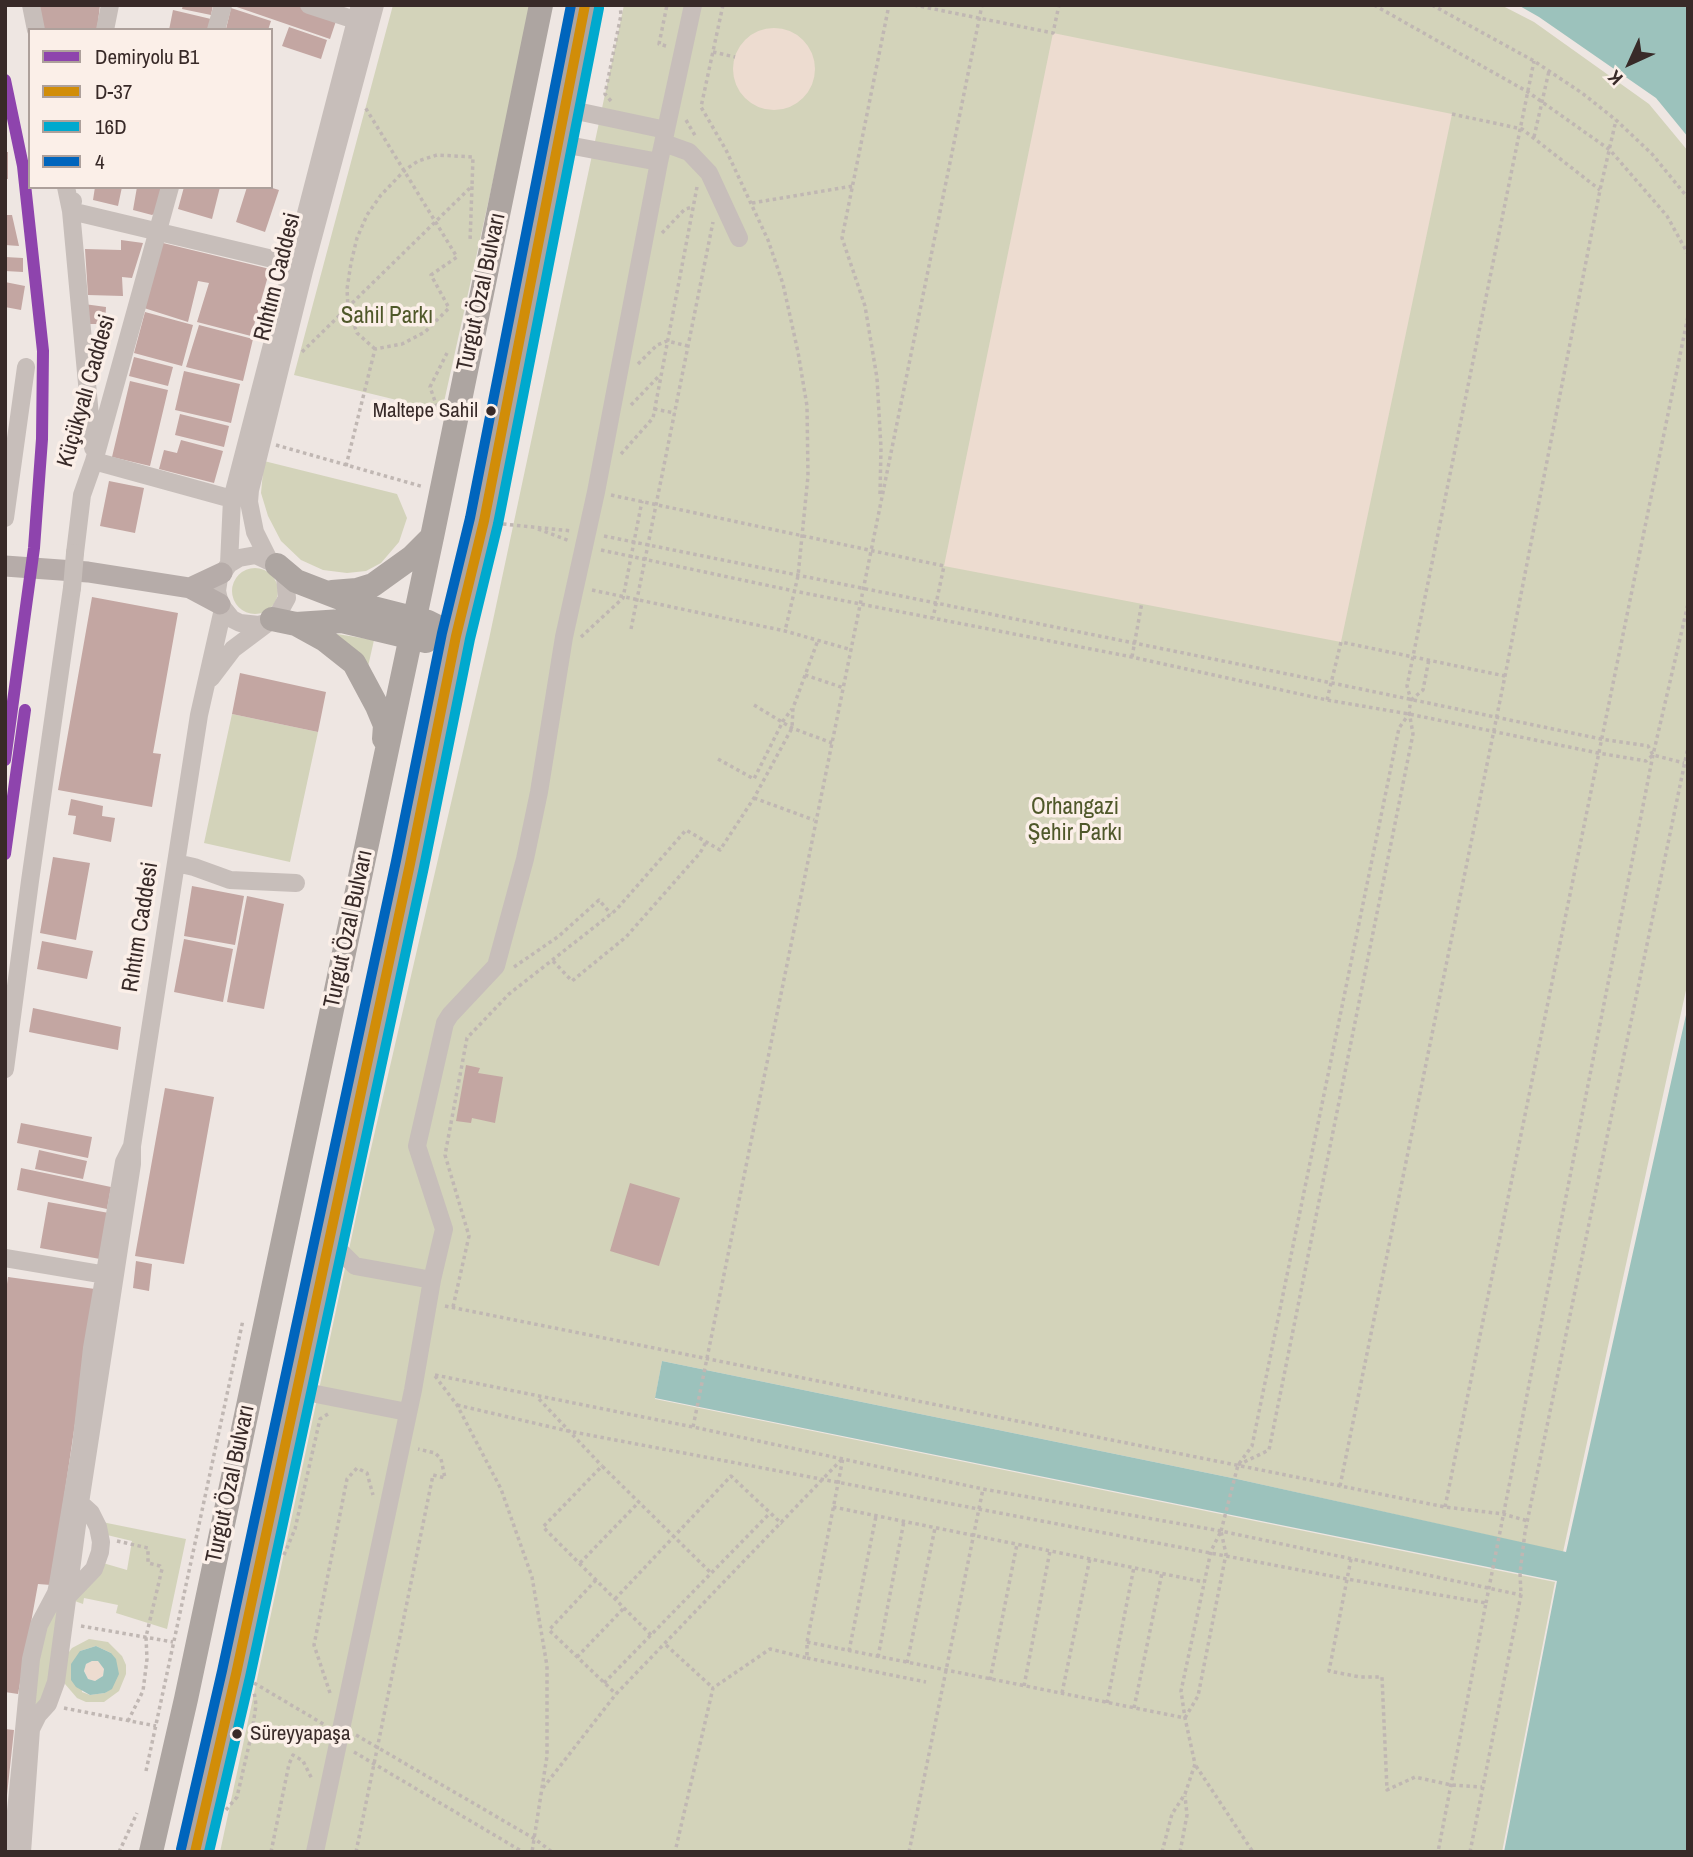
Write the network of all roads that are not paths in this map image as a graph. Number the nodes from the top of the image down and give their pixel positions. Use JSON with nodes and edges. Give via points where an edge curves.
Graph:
{"nodes":[{"id":1,"x":31,"y":5,"type":"edge"},
{"id":2,"x":110,"y":5,"type":"edge"},
{"id":3,"x":223,"y":5,"type":"edge"},
{"id":4,"x":309,"y":5,"type":"edge"},
{"id":5,"x":375,"y":5,"type":"edge"},
{"id":6,"x":541,"y":5,"type":"edge"},
{"id":7,"x":585,"y":5,"type":"edge"},
{"id":8,"x":692,"y":5,"type":"edge"},
{"id":9,"x":357,"y":13,"type":"edge"},
{"id":10,"x":36,"y":28,"type":"edge"},
{"id":11,"x":105,"y":28,"type":"edge"},
{"id":12,"x":217,"y":28,"type":"edge"},
{"id":13,"x":567,"y":109,"type":"junction"},
{"id":14,"x":665,"y":137,"type":"junction"},
{"id":15,"x":557,"y":142,"type":"junction"},
{"id":16,"x":659,"y":162,"type":"junction"},
{"id":17,"x":66,"y":189,"type":"edge"},
{"id":18,"x":75,"y":189,"type":"edge"},
{"id":19,"x":169,"y":189,"type":"edge"},
{"id":20,"x":71,"y":211,"type":"junction"},
{"id":21,"x":157,"y":230,"type":"junction"},
{"id":22,"x":739,"y":238,"type":"dead end"},
{"id":23,"x":299,"y":265,"type":"junction"},
{"id":24,"x":26,"y":367,"type":"dead end"},
{"id":25,"x":94,"y":461,"type":"junction"},
{"id":26,"x":232,"y":499,"type":"junction"},
{"id":27,"x":5,"y":518,"type":"edge"},
{"id":28,"x":432,"y":537,"type":"junction"},
{"id":29,"x":273,"y":563,"type":"junction"},
{"id":30,"x":5,"y":566,"type":"edge"},
{"id":31,"x":225,"y":569,"type":"junction"},
{"id":32,"x":190,"y":588,"type":"junction"},
{"id":33,"x":328,"y":593,"type":"junction"},
{"id":34,"x":221,"y":606,"type":"junction"},
{"id":35,"x":270,"y":621,"type":"junction"},
{"id":36,"x":296,"y":624,"type":"junction"},
{"id":37,"x":412,"y":629,"type":"junction"},
{"id":38,"x":456,"y":636,"type":"junction"},
{"id":39,"x":199,"y":715,"type":"junction"},
{"id":40,"x":384,"y":764,"type":"junction"},
{"id":41,"x":176,"y":863,"type":"junction"},
{"id":42,"x":296,"y":883,"type":"dead end"},
{"id":43,"x":5,"y":1069,"type":"edge"},
{"id":44,"x":132,"y":1146,"type":"junction"},
{"id":45,"x":328,"y":1239,"type":"junction"},
{"id":46,"x":5,"y":1258,"type":"edge"},
{"id":47,"x":106,"y":1275,"type":"junction"},
{"id":48,"x":432,"y":1280,"type":"junction"},
{"id":49,"x":105,"y":1308,"type":"junction"},
{"id":50,"x":296,"y":1390,"type":"junction"},
{"id":51,"x":407,"y":1412,"type":"junction"},
{"id":52,"x":80,"y":1503,"type":"junction"},
{"id":53,"x":69,"y":1595,"type":"junction"},
{"id":54,"x":12,"y":1852,"type":"edge"},
{"id":55,"x":22,"y":1852,"type":"edge"},
{"id":56,"x":151,"y":1852,"type":"edge"},
{"id":57,"x":195,"y":1852,"type":"edge"},
{"id":58,"x":315,"y":1852,"type":"edge"}],
"edges":[{"from":1,"to":10,"type":"street"},
{"from":2,"to":11,"type":"street"},
{"from":3,"to":12,"type":"street"},
{"from":4,"to":9,"type":"street"},
{"from":5,"to":23,"type":"street","name":"Rıhtım Caddesi"},
{"from":6,"to":28,"type":"highway","name":"Turgut Özal Bulvarı"},
{"from":7,"to":13,"type":"highway","name":"Turgut Özal Bulvarı"},
{"from":8,"to":14,"type":"street"},
{"from":9,"to":23,"type":"street","name":"Rıhtım Caddesi"},
{"from":13,"to":14,"type":"street"},
{"from":13,"to":15,"type":"highway","name":"Turgut Özal Bulvarı"},
{"from":14,"to":16,"type":"street"},
{"from":14,"to":22,"type":"street","via":[[689,152],[709,173]]},
{"from":15,"to":16,"type":"street"},
{"from":15,"to":38,"type":"highway","name":"Turgut Özal Bulvarı","via":[[484,521]]},
{"from":16,"to":48,"type":"street","via":[[564,637],[525,859],[496,966],[445,1023],[419,1133],[417,1146],[444,1229]]},
{"from":17,"to":20,"type":"street"},
{"from":18,"to":20,"type":"street"},
{"from":19,"to":21,"type":"street","name":"Küçükyalı Caddesi"},
{"from":20,"to":21,"type":"street"},
{"from":20,"to":25,"type":"street"},
{"from":21,"to":23,"type":"street"},
{"from":21,"to":25,"type":"street","name":"Küçükyalı Caddesi"},
{"from":23,"to":26,"type":"street","name":"Rıhtım Caddesi"},
{"from":23,"to":29,"type":"street","name":"Rıhtım Caddesi","via":[[249,502],[255,532]]},
{"from":24,"to":27,"type":"street"},
{"from":25,"to":26,"type":"street"},
{"from":25,"to":43,"type":"street","name":"Küçükyalı Caddesi","bridge":true,"via":[[82,495]]},
{"from":26,"to":31,"type":"street","name":"Rıhtım Caddesi"},
{"from":28,"to":33,"type":"highway","via":[[373,585]]},
{"from":28,"to":37,"type":"highway","name":"Turgut Özal Bulvarı"},
{"from":29,"to":31,"type":"street","via":[[251,555]]},
{"from":29,"to":33,"type":"highway","via":[[296,581]]},
{"from":29,"to":35,"type":"street","via":[[285,577],[287,598]]},
{"from":30,"to":32,"type":"main road","via":[[88,572]]},
{"from":31,"to":32,"type":"main road"},
{"from":31,"to":34,"type":"street","via":[[217,586]]},
{"from":32,"to":34,"type":"main road"},
{"from":33,"to":37,"type":"highway"},
{"from":34,"to":35,"type":"street","via":[[240,623]]},
{"from":34,"to":39,"type":"street","name":"Rıhtım Caddesi"},
{"from":35,"to":36,"type":"highway"},
{"from":35,"to":39,"type":"street","name":"Rıhtım Caddesi","via":[[220,665]]},
{"from":36,"to":37,"type":"highway","via":[[342,621]]},
{"from":36,"to":40,"type":"highway","via":[[355,663],[385,724]]},
{"from":37,"to":38,"type":"highway","via":[[434,642]]},
{"from":37,"to":40,"type":"highway","name":"Turgut Özal Bulvarı"},
{"from":38,"to":45,"type":"highway","name":"Turgut Özal Bulvarı"},
{"from":39,"to":41,"type":"street","name":"Rıhtım Caddesi"},
{"from":40,"to":56,"type":"highway","name":"Turgut Özal Bulvarı"},
{"from":41,"to":42,"type":"street","via":[[230,880]]},
{"from":41,"to":44,"type":"street","name":"Rıhtım Caddesi"},
{"from":44,"to":47,"type":"street","name":"Rıhtım Caddesi","via":[[124,1162]]},
{"from":44,"to":49,"type":"street","name":"Rıhtım Caddesi"},
{"from":45,"to":48,"type":"street","via":[[355,1266]]},
{"from":45,"to":50,"type":"highway","name":"Turgut Özal Bulvarı"},
{"from":46,"to":47,"type":"street"},
{"from":47,"to":49,"type":"street","name":"Rıhtım Caddesi"},
{"from":48,"to":51,"type":"street"},
{"from":49,"to":52,"type":"street"},
{"from":49,"to":54,"type":"street","via":[[92,1348],[58,1584],[39,1625],[32,1659]]},
{"from":50,"to":51,"type":"street"},
{"from":50,"to":57,"type":"highway","name":"Turgut Özal Bulvarı"},
{"from":51,"to":58,"type":"street"},
{"from":52,"to":53,"type":"street"},
{"from":52,"to":53,"type":"street","via":[[91,1513],[100,1537],[98,1563]]},
{"from":53,"to":55,"type":"street","via":[[56,1682],[31,1729]]}]}
